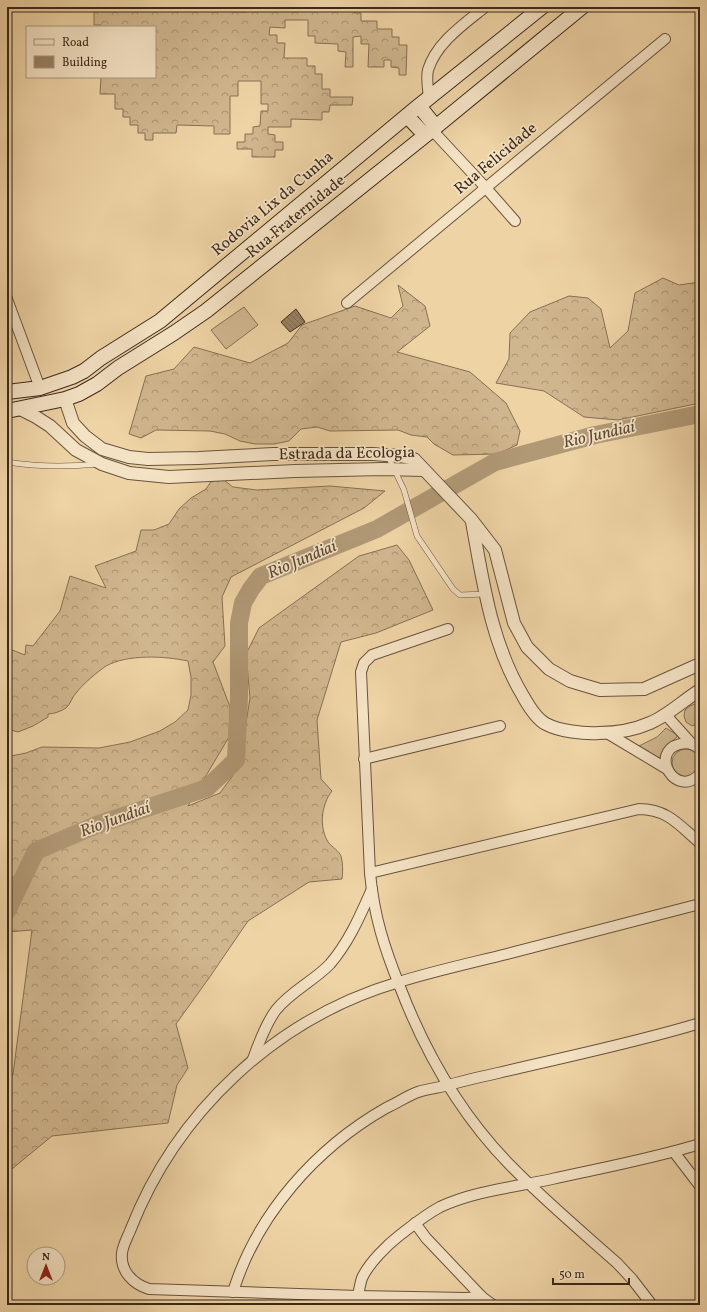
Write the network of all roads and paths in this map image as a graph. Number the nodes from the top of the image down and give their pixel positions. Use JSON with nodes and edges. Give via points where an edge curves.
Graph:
{"nodes":[{"id":1,"x":485,"y":7,"type":"edge"},
{"id":2,"x":542,"y":7,"type":"edge"},
{"id":3,"x":582,"y":7,"type":"edge"},
{"id":4,"x":665,"y":39,"type":"dead end"},
{"id":5,"x":424,"y":102,"type":"junction"},
{"id":6,"x":407,"y":116,"type":"junction"},
{"id":7,"x":431,"y":131,"type":"junction"},
{"id":8,"x":486,"y":188,"type":"junction"},
{"id":9,"x":515,"y":221,"type":"dead end"},
{"id":10,"x":7,"y":299,"type":"edge"},
{"id":11,"x":347,"y":303,"type":"dead end"},
{"id":12,"x":40,"y":388,"type":"junction"},
{"id":13,"x":7,"y":392,"type":"edge"},
{"id":14,"x":65,"y":399,"type":"junction"},
{"id":15,"x":14,"y":410,"type":"edge"},
{"id":16,"x":388,"y":455,"type":"junction"},
{"id":17,"x":7,"y":462,"type":"edge"},
{"id":18,"x":102,"y":464,"type":"junction"},
{"id":19,"x":394,"y":469,"type":"junction"},
{"id":20,"x":423,"y":470,"type":"junction"},
{"id":21,"x":471,"y":519,"type":"junction"},
{"id":22,"x":485,"y":594,"type":"junction"},
{"id":23,"x":448,"y":629,"type":"dead end"},
{"id":24,"x":700,"y":664,"type":"edge"},
{"id":25,"x":700,"y":690,"type":"edge"},
{"id":26,"x":665,"y":714,"type":"junction"},
{"id":27,"x":500,"y":726,"type":"dead end"},
{"id":28,"x":607,"y":733,"type":"junction"},
{"id":29,"x":697,"y":746,"type":"edge"},
{"id":30,"x":364,"y":759,"type":"junction"},
{"id":31,"x":667,"y":769,"type":"junction"},
{"id":32,"x":700,"y":774,"type":"edge"},
{"id":33,"x":700,"y":843,"type":"edge"},
{"id":34,"x":370,"y":873,"type":"junction"},
{"id":35,"x":372,"y":889,"type":"junction"},
{"id":36,"x":700,"y":904,"type":"edge"},
{"id":37,"x":398,"y":982,"type":"junction"},
{"id":38,"x":700,"y":1023,"type":"edge"},
{"id":39,"x":253,"y":1059,"type":"junction"},
{"id":40,"x":448,"y":1085,"type":"junction"},
{"id":41,"x":700,"y":1144,"type":"edge"},
{"id":42,"x":674,"y":1152,"type":"junction"},
{"id":43,"x":529,"y":1184,"type":"junction"},
{"id":44,"x":700,"y":1186,"type":"edge"},
{"id":45,"x":415,"y":1223,"type":"junction"},
{"id":46,"x":234,"y":1292,"type":"junction"},
{"id":47,"x":358,"y":1296,"type":"junction"},
{"id":48,"x":482,"y":1297,"type":"junction"},
{"id":49,"x":492,"y":1305,"type":"edge"},
{"id":50,"x":652,"y":1305,"type":"edge"}],
"edges":[{"from":1,"to":5,"type":"street","via":[[434,55],[428,70]]},
{"from":2,"to":5,"type":"main road","name":"Rodovia Lix da Cunha"},
{"from":3,"to":7,"type":"main road","name":"Rua Fraternidade"},
{"from":4,"to":8,"type":"street","name":"Rua Felicidade"},
{"from":5,"to":6,"type":"main road","name":"Rodovia Lix da Cunha"},
{"from":5,"to":7,"type":"main road"},
{"from":6,"to":7,"type":"main road"},
{"from":6,"to":12,"type":"main road","name":"Rodovia Lix da Cunha","via":[[160,320],[84,371]]},
{"from":7,"to":8,"type":"street"},
{"from":7,"to":14,"type":"main road","name":"Rua Fraternidade","via":[[206,310],[97,384]]},
{"from":8,"to":9,"type":"street"},
{"from":8,"to":11,"type":"street","name":"Rua Felicidade"},
{"from":10,"to":12,"type":"street"},
{"from":12,"to":13,"type":"main road","name":"Rodovia Lix da Cunha"},
{"from":12,"to":14,"type":"main road"},
{"from":12,"to":15,"type":"main road"},
{"from":14,"to":15,"type":"main road","name":"Rua Fraternidade"},
{"from":14,"to":16,"type":"street","name":"Estrada da Ecologia","via":[[74,423],[85,436],[102,449],[129,457],[148,459],[273,454]]},
{"from":15,"to":18,"type":"street","name":"Estrada da Ecologia","via":[[36,417],[76,450]]},
{"from":16,"to":19,"type":"lane"},
{"from":16,"to":20,"type":"street","name":"Estrada da Ecologia","via":[[414,459]]},
{"from":17,"to":18,"type":"lane","via":[[67,467]]},
{"from":18,"to":19,"type":"street","name":"Estrada da Ecologia","via":[[129,473],[169,477]]},
{"from":19,"to":20,"type":"street","name":"Estrada da Ecologia"},
{"from":19,"to":22,"type":"lane","via":[[404,490],[417,536],[453,589],[460,595]]},
{"from":20,"to":21,"type":"street"},
{"from":21,"to":22,"type":"street"},
{"from":21,"to":24,"type":"street","via":[[495,550],[514,623],[527,647],[549,669],[570,681],[600,690],[644,689]]},
{"from":22,"to":28,"type":"street","via":[[503,658],[530,709],[545,723],[551,725],[580,733]]},
{"from":23,"to":30,"type":"street","via":[[372,655],[364,663],[360,677]]},
{"from":25,"to":26,"type":"street"},
{"from":26,"to":28,"type":"street","via":[[636,728]]},
{"from":26,"to":29,"type":"street"},
{"from":27,"to":30,"type":"street"},
{"from":28,"to":31,"type":"street"},
{"from":29,"to":31,"type":"street","via":[[681,743],[672,748],[666,758]]},
{"from":30,"to":34,"type":"street"},
{"from":31,"to":32,"type":"street","via":[[673,777],[683,781],[694,779]]},
{"from":33,"to":34,"type":"street","via":[[669,816],[639,809]]},
{"from":34,"to":35,"type":"street"},
{"from":35,"to":37,"type":"street","via":[[377,921]]},
{"from":35,"to":39,"type":"street","via":[[342,948],[329,965],[276,1010]]},
{"from":36,"to":37,"type":"street"},
{"from":37,"to":39,"type":"street","via":[[316,1017]]},
{"from":37,"to":40,"type":"street","via":[[420,1034]]},
{"from":38,"to":40,"type":"street"},
{"from":39,"to":46,"type":"street","via":[[223,1086],[178,1140],[144,1198],[122,1252],[123,1264],[128,1275],[143,1287]]},
{"from":40,"to":43,"type":"street","via":[[493,1146]]},
{"from":40,"to":46,"type":"street","via":[[419,1092],[398,1102],[357,1126],[320,1156],[290,1188],[267,1220],[247,1255]]},
{"from":41,"to":42,"type":"street"},
{"from":42,"to":43,"type":"street"},
{"from":42,"to":44,"type":"street"},
{"from":43,"to":45,"type":"street","via":[[459,1200],[439,1208]]},
{"from":43,"to":50,"type":"street","via":[[617,1263]]},
{"from":45,"to":47,"type":"street","via":[[391,1242],[371,1265],[362,1278]]},
{"from":45,"to":48,"type":"street"},
{"from":46,"to":47,"type":"street"},
{"from":47,"to":48,"type":"street"},
{"from":48,"to":49,"type":"street"}]}
